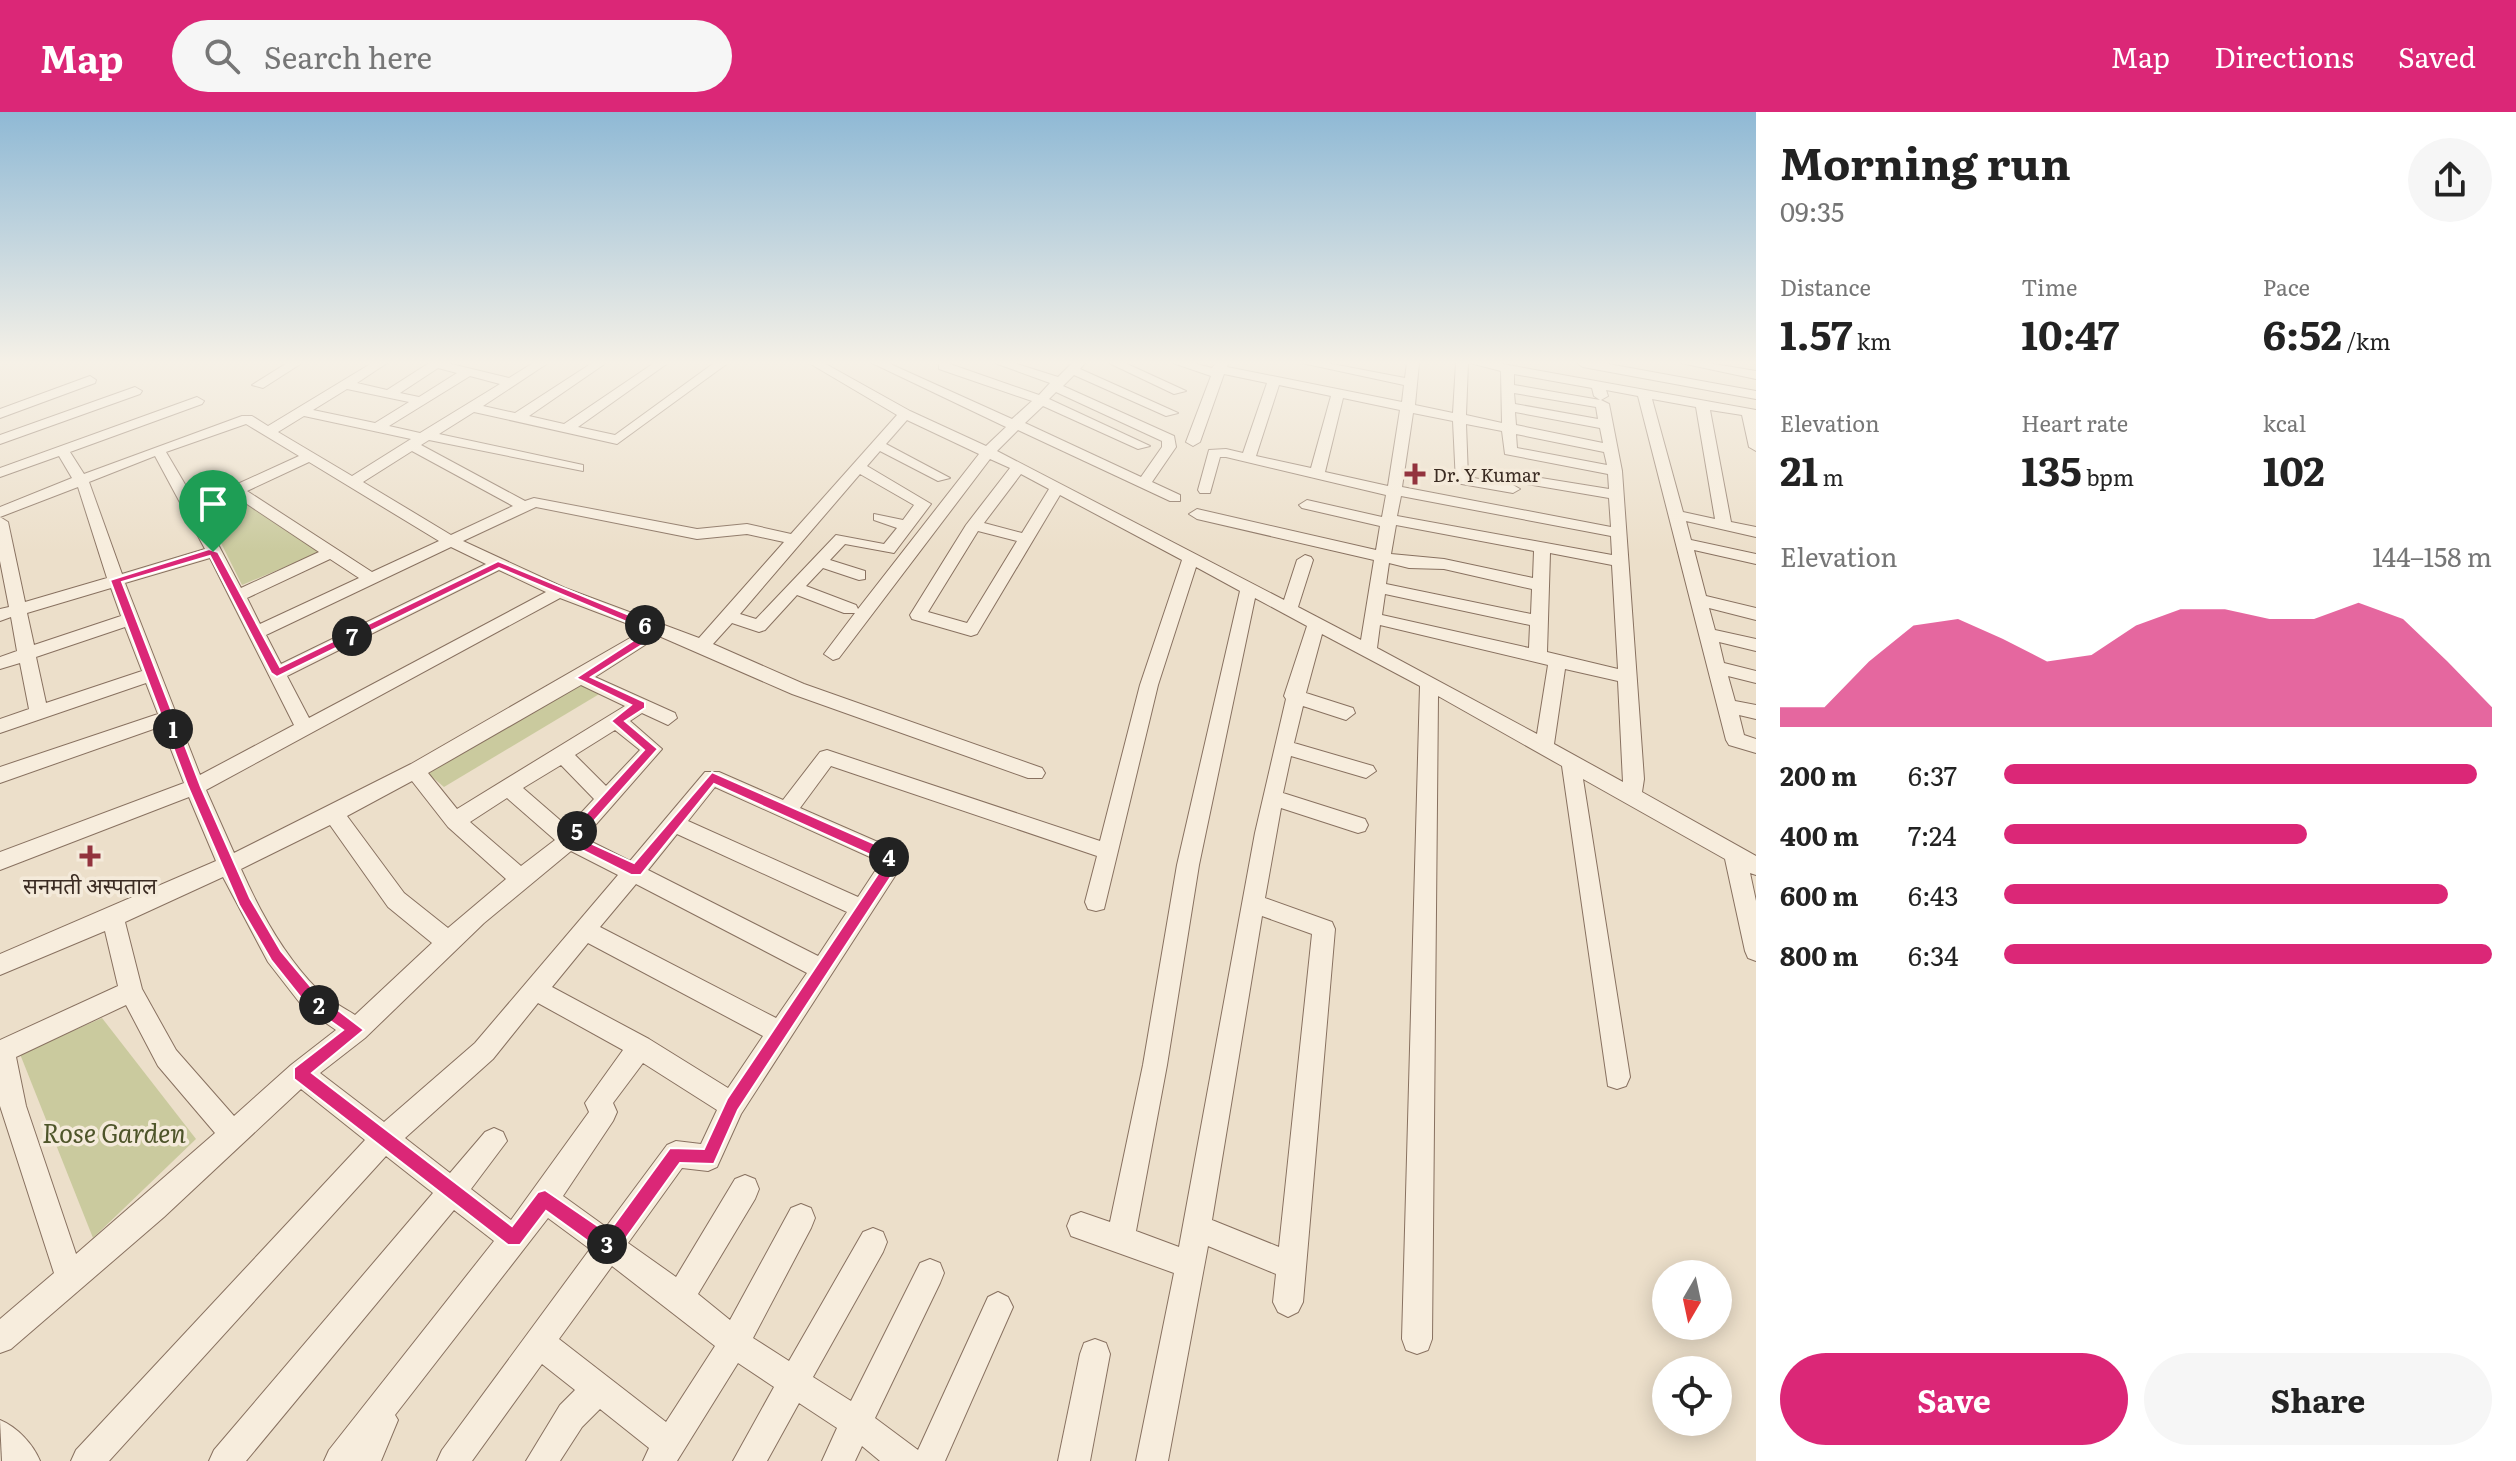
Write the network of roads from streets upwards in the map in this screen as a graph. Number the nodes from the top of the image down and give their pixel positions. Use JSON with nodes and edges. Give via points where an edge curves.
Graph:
{"nodes":[{"id":1,"x":1606,"y":425,"type":"edge"},
{"id":2,"x":39,"y":426,"type":"edge"},
{"id":3,"x":128,"y":426,"type":"edge"},
{"id":4,"x":227,"y":426,"type":"edge"},
{"id":5,"x":258,"y":426,"type":"edge"},
{"id":6,"x":279,"y":426,"type":"edge"},
{"id":7,"x":380,"y":426,"type":"edge"},
{"id":8,"x":441,"y":426,"type":"edge"},
{"id":9,"x":564,"y":426,"type":"edge"},
{"id":10,"x":636,"y":426,"type":"edge"},
{"id":11,"x":895,"y":426,"type":"edge"},
{"id":12,"x":931,"y":426,"type":"edge"},
{"id":13,"x":1012,"y":426,"type":"edge"},
{"id":14,"x":1018,"y":426,"type":"edge"},
{"id":15,"x":1098,"y":426,"type":"edge"},
{"id":16,"x":1142,"y":426,"type":"edge"},
{"id":17,"x":1199,"y":426,"type":"edge"},
{"id":18,"x":1259,"y":426,"type":"edge"},
{"id":19,"x":1330,"y":426,"type":"edge"},
{"id":20,"x":1407,"y":426,"type":"edge"},
{"id":21,"x":1460,"y":426,"type":"edge"},
{"id":22,"x":1499,"y":426,"type":"edge"},
{"id":23,"x":1653,"y":426,"type":"edge"},
{"id":24,"x":1706,"y":426,"type":"edge"},
{"id":25,"x":1754,"y":426,"type":"edge"},
{"id":26,"x":569,"y":427,"type":"joint"},
{"id":27,"x":1510,"y":428,"type":"junction"},
{"id":28,"x":268,"y":432,"type":"junction"},
{"id":29,"x":420,"y":439,"type":"junction"},
{"id":30,"x":0,"y":440,"type":"edge"},
{"id":31,"x":1193,"y":442,"type":"dead end"},
{"id":32,"x":878,"y":445,"type":"junction"},
{"id":33,"x":1143,"y":446,"type":"dead end"},
{"id":34,"x":1756,"y":447,"type":"edge"},
{"id":35,"x":1612,"y":449,"type":"junction"},
{"id":36,"x":62,"y":450,"type":"junction"},
{"id":37,"x":158,"y":450,"type":"junction"},
{"id":38,"x":988,"y":452,"type":"junction"},
{"id":39,"x":309,"y":457,"type":"junction"},
{"id":40,"x":1248,"y":458,"type":"junction"},
{"id":41,"x":1019,"y":467,"type":"junction"},
{"id":42,"x":578,"y":468,"type":"dead end"},
{"id":43,"x":859,"y":468,"type":"junction"},
{"id":44,"x":1615,"y":471,"type":"junction"},
{"id":45,"x":0,"y":473,"type":"edge"},
{"id":46,"x":1317,"y":475,"type":"junction"},
{"id":47,"x":943,"y":478,"type":"dead end"},
{"id":48,"x":82,"y":480,"type":"junction"},
{"id":49,"x":351,"y":483,"type":"junction"},
{"id":50,"x":1144,"y":483,"type":"junction"},
{"id":51,"x":1057,"y":488,"type":"junction"},
{"id":52,"x":1205,"y":490,"type":"dead end"},
{"id":53,"x":237,"y":491,"type":"junction"},
{"id":54,"x":1394,"y":491,"type":"junction"},
{"id":55,"x":1617,"y":495,"type":"junction"},
{"id":56,"x":1175,"y":498,"type":"dead end"},
{"id":57,"x":1307,"y":505,"type":"dead end"},
{"id":58,"x":524,"y":506,"type":"junction"},
{"id":59,"x":193,"y":510,"type":"junction"},
{"id":60,"x":0,"y":512,"type":"edge"},
{"id":61,"x":1197,"y":514,"type":"dead end"},
{"id":62,"x":1677,"y":515,"type":"junction"},
{"id":63,"x":879,"y":517,"type":"dead end"},
{"id":64,"x":1388,"y":521,"type":"junction"},
{"id":65,"x":0,"y":522,"type":"edge"},
{"id":66,"x":905,"y":525,"type":"junction"},
{"id":67,"x":974,"y":525,"type":"junction"},
{"id":68,"x":1724,"y":526,"type":"junction"},
{"id":69,"x":1756,"y":532,"type":"edge"},
{"id":70,"x":1619,"y":533,"type":"junction"},
{"id":71,"x":1026,"y":539,"type":"junction"},
{"id":72,"x":797,"y":540,"type":"junction"},
{"id":73,"x":452,"y":542,"type":"junction"},
{"id":74,"x":1684,"y":543,"type":"junction"},
{"id":75,"x":1542,"y":547,"type":"junction"},
{"id":76,"x":213,"y":552,"type":"junction"},
{"id":77,"x":329,"y":553,"type":"junction"},
{"id":78,"x":1382,"y":557,"type":"junction"},
{"id":79,"x":1191,"y":558,"type":"junction"},
{"id":80,"x":1756,"y":559,"type":"edge"},
{"id":81,"x":1305,"y":560,"type":"dead end"},
{"id":82,"x":821,"y":562,"type":"junction"},
{"id":83,"x":1622,"y":562,"type":"junction"},
{"id":84,"x":498,"y":564,"type":"junction"},
{"id":85,"x":6,"y":569,"type":"edge"},
{"id":86,"x":859,"y":575,"type":"dead end"},
{"id":87,"x":370,"y":578,"type":"junction"},
{"id":88,"x":116,"y":580,"type":"junction"},
{"id":89,"x":1539,"y":585,"type":"junction"},
{"id":90,"x":1376,"y":587,"type":"junction"},
{"id":91,"x":794,"y":588,"type":"junction"},
{"id":92,"x":1249,"y":589,"type":"junction"},
{"id":93,"x":559,"y":592,"type":"junction"},
{"id":94,"x":235,"y":597,"type":"junction"},
{"id":95,"x":1700,"y":600,"type":"junction"},
{"id":96,"x":20,"y":609,"type":"junction"},
{"id":97,"x":850,"y":609,"type":"dead end"},
{"id":98,"x":1289,"y":610,"type":"junction"},
{"id":99,"x":1756,"y":614,"type":"edge"},
{"id":100,"x":0,"y":615,"type":"edge"},
{"id":101,"x":729,"y":616,"type":"junction"},
{"id":102,"x":133,"y":618,"type":"junction"},
{"id":103,"x":1372,"y":618,"type":"junction"},
{"id":104,"x":1538,"y":621,"type":"junction"},
{"id":105,"x":1316,"y":625,"type":"junction"},
{"id":106,"x":657,"y":630,"type":"junction"},
{"id":107,"x":256,"y":633,"type":"junction"},
{"id":108,"x":1709,"y":634,"type":"junction"},
{"id":109,"x":1756,"y":645,"type":"edge"},
{"id":110,"x":702,"y":646,"type":"junction"},
{"id":111,"x":1368,"y":651,"type":"junction"},
{"id":112,"x":1538,"y":653,"type":"junction"},
{"id":113,"x":28,"y":654,"type":"junction"},
{"id":114,"x":833,"y":654,"type":"dead end"},
{"id":115,"x":1558,"y":659,"type":"junction"},
{"id":116,"x":0,"y":663,"type":"edge"},
{"id":117,"x":1716,"y":667,"type":"junction"},
{"id":118,"x":277,"y":673,"type":"junction"},
{"id":119,"x":153,"y":674,"type":"junction"},
{"id":120,"x":1627,"y":677,"type":"junction"},
{"id":121,"x":1756,"y":677,"type":"edge"},
{"id":122,"x":582,"y":678,"type":"junction"},
{"id":123,"x":1429,"y":683,"type":"junction"},
{"id":124,"x":1293,"y":696,"type":"junction"},
{"id":125,"x":641,"y":705,"type":"junction"},
{"id":126,"x":1725,"y":705,"type":"junction"},
{"id":127,"x":1756,"y":712,"type":"edge"},
{"id":128,"x":39,"y":713,"type":"junction"},
{"id":129,"x":1346,"y":713,"type":"dead end"},
{"id":130,"x":169,"y":717,"type":"junction"},
{"id":131,"x":668,"y":718,"type":"dead end"},
{"id":132,"x":617,"y":721,"type":"junction"},
{"id":133,"x":0,"y":726,"type":"edge"},
{"id":134,"x":306,"y":730,"type":"junction"},
{"id":135,"x":1756,"y":746,"type":"edge"},
{"id":136,"x":1283,"y":747,"type":"junction"},
{"id":137,"x":1544,"y":748,"type":"junction"},
{"id":138,"x":562,"y":754,"type":"junction"},
{"id":139,"x":1571,"y":763,"type":"junction"},
{"id":140,"x":1366,"y":771,"type":"dead end"},
{"id":141,"x":417,"y":773,"type":"junction"},
{"id":142,"x":1035,"y":773,"type":"dead end"},
{"id":143,"x":0,"y":775,"type":"edge"},
{"id":144,"x":195,"y":787,"type":"junction"},
{"id":145,"x":509,"y":788,"type":"junction"},
{"id":146,"x":1631,"y":796,"type":"junction"},
{"id":147,"x":1274,"y":798,"type":"junction"},
{"id":148,"x":607,"y":799,"type":"junction"},
{"id":149,"x":786,"y":811,"type":"junction"},
{"id":150,"x":335,"y":816,"type":"junction"},
{"id":151,"x":455,"y":821,"type":"junction"},
{"id":152,"x":673,"y":823,"type":"junction"},
{"id":153,"x":1358,"y":825,"type":"dead end"},
{"id":154,"x":569,"y":840,"type":"junction"},
{"id":155,"x":1109,"y":852,"type":"junction"},
{"id":156,"x":1735,"y":855,"type":"junction"},
{"id":157,"x":0,"y":861,"type":"edge"},
{"id":158,"x":1756,"y":866,"type":"edge"},
{"id":159,"x":229,"y":867,"type":"junction"},
{"id":160,"x":636,"y":871,"type":"junction"},
{"id":161,"x":521,"y":879,"type":"junction"},
{"id":162,"x":1096,"y":902,"type":"dead end"},
{"id":163,"x":1253,"y":903,"type":"junction"},
{"id":164,"x":863,"y":909,"type":"junction"},
{"id":165,"x":113,"y":919,"type":"junction"},
{"id":166,"x":586,"y":931,"type":"junction"},
{"id":167,"x":447,"y":941,"type":"junction"},
{"id":168,"x":1756,"y":951,"type":"edge"},
{"id":169,"x":0,"y":965,"type":"edge"},
{"id":170,"x":824,"y":970,"type":"junction"},
{"id":171,"x":536,"y":990,"type":"junction"},
{"id":172,"x":131,"y":991,"type":"junction"},
{"id":173,"x":356,"y":1030,"type":"junction"},
{"id":174,"x":781,"y":1033,"type":"junction"},
{"id":175,"x":640,"y":1047,"type":"junction"},
{"id":176,"x":1,"y":1052,"type":"edge"},
{"id":177,"x":300,"y":1073,"type":"junction"},
{"id":178,"x":1617,"y":1077,"type":"dead end"},
{"id":179,"x":732,"y":1105,"type":"junction"},
{"id":180,"x":233,"y":1134,"type":"junction"},
{"id":181,"x":383,"y":1140,"type":"junction"},
{"id":182,"x":494,"y":1141,"type":"dead end"},
{"id":183,"x":745,"y":1189,"type":"dead end"},
{"id":184,"x":452,"y":1194,"type":"junction"},
{"id":185,"x":545,"y":1199,"type":"junction"},
{"id":186,"x":801,"y":1218,"type":"dead end"},
{"id":187,"x":1081,"y":1226,"type":"dead end"},
{"id":188,"x":1198,"y":1228,"type":"junction"},
{"id":189,"x":514,"y":1239,"type":"junction"},
{"id":190,"x":1120,"y":1240,"type":"junction"},
{"id":191,"x":873,"y":1242,"type":"dead end"},
{"id":192,"x":610,"y":1246,"type":"junction"},
{"id":193,"x":1191,"y":1265,"type":"junction"},
{"id":194,"x":1292,"y":1266,"type":"junction"},
{"id":195,"x":930,"y":1273,"type":"dead end"},
{"id":196,"x":70,"y":1278,"type":"junction"},
{"id":197,"x":680,"y":1298,"type":"junction"},
{"id":198,"x":1288,"y":1302,"type":"dead end"},
{"id":199,"x":998,"y":1307,"type":"dead end"},
{"id":200,"x":0,"y":1338,"type":"edge"},
{"id":201,"x":1417,"y":1339,"type":"dead end"},
{"id":202,"x":734,"y":1343,"type":"junction"},
{"id":203,"x":541,"y":1344,"type":"junction"},
{"id":204,"x":1095,"y":1354,"type":"dead end"},
{"id":205,"x":793,"y":1380,"type":"junction"},
{"id":206,"x":596,"y":1391,"type":"junction"},
{"id":207,"x":392,"y":1397,"type":"junction"},
{"id":208,"x":857,"y":1423,"type":"junction"},
{"id":209,"x":0,"y":1436,"type":"edge"},
{"id":210,"x":664,"y":1453,"type":"edge"},
{"id":211,"x":24,"y":1461,"type":"edge"},
{"id":212,"x":87,"y":1461,"type":"edge"},
{"id":213,"x":225,"y":1461,"type":"edge"},
{"id":214,"x":340,"y":1461,"type":"edge"},
{"id":215,"x":365,"y":1461,"type":"edge"},
{"id":216,"x":453,"y":1461,"type":"edge"},
{"id":217,"x":542,"y":1461,"type":"edge"},
{"id":218,"x":749,"y":1461,"type":"edge"},
{"id":219,"x":838,"y":1461,"type":"edge"},
{"id":220,"x":906,"y":1461,"type":"edge"},
{"id":221,"x":929,"y":1461,"type":"edge"},
{"id":222,"x":1074,"y":1461,"type":"edge"},
{"id":223,"x":1152,"y":1461,"type":"edge"}],
"edges":[{"from":1,"to":35,"type":"street"},
{"from":2,"to":30,"type":"street"},
{"from":3,"to":36,"type":"street"},
{"from":4,"to":37,"type":"street"},
{"from":5,"to":28,"type":"street"},
{"from":6,"to":28,"type":"street"},
{"from":7,"to":29,"type":"street"},
{"from":8,"to":29,"type":"street"},
{"from":9,"to":26,"type":"street"},
{"from":10,"to":26,"type":"street","via":[[617,440]]},
{"from":11,"to":32,"type":"street"},
{"from":12,"to":38,"type":"street"},
{"from":13,"to":38,"type":"street"},
{"from":14,"to":50,"type":"street"},
{"from":15,"to":33,"type":"street"},
{"from":16,"to":50,"type":"street","via":[[1169,439]]},
{"from":17,"to":31,"type":"street"},
{"from":18,"to":40,"type":"street"},
{"from":19,"to":46,"type":"street"},
{"from":20,"to":54,"type":"street"},
{"from":21,"to":55,"type":"street","via":[[1461,480]]},
{"from":22,"to":27,"type":"street"},
{"from":23,"to":62,"type":"street"},
{"from":24,"to":68,"type":"street"},
{"from":25,"to":34,"type":"street"},
{"from":27,"to":35,"type":"street"},
{"from":27,"to":44,"type":"street","via":[[1510,451]]},
{"from":28,"to":39,"type":"street"},
{"from":29,"to":42,"type":"street"},
{"from":29,"to":49,"type":"street"},
{"from":29,"to":58,"type":"street"},
{"from":32,"to":43,"type":"street"},
{"from":32,"to":47,"type":"street"},
{"from":35,"to":44,"type":"street"},
{"from":36,"to":45,"type":"street"},
{"from":36,"to":48,"type":"street"},
{"from":37,"to":48,"type":"street"},
{"from":37,"to":59,"type":"street"},
{"from":38,"to":41,"type":"street"},
{"from":38,"to":114,"type":"street"},
{"from":39,"to":49,"type":"street"},
{"from":39,"to":53,"type":"street"},
{"from":40,"to":46,"type":"street"},
{"from":40,"to":52,"type":"street","via":[[1214,453]]},
{"from":41,"to":51,"type":"street"},
{"from":41,"to":67,"type":"street"},
{"from":43,"to":66,"type":"street","via":[[923,504]]},
{"from":43,"to":72,"type":"street"},
{"from":44,"to":55,"type":"street"},
{"from":46,"to":54,"type":"street"},
{"from":48,"to":60,"type":"street"},
{"from":48,"to":88,"type":"street"},
{"from":49,"to":73,"type":"street"},
{"from":50,"to":56,"type":"street"},
{"from":51,"to":71,"type":"street"},
{"from":51,"to":79,"type":"street"},
{"from":53,"to":59,"type":"street"},
{"from":53,"to":77,"type":"street"},
{"from":54,"to":64,"type":"street"},
{"from":54,"to":70,"type":"street"},
{"from":55,"to":70,"type":"street"},
{"from":57,"to":64,"type":"street"},
{"from":58,"to":72,"type":"street","via":[[538,502],[697,534],[747,529]]},
{"from":58,"to":73,"type":"street"},
{"from":59,"to":76,"type":"street"},
{"from":61,"to":78,"type":"street"},
{"from":62,"to":68,"type":"street"},
{"from":62,"to":74,"type":"street"},
{"from":63,"to":66,"type":"street"},
{"from":64,"to":75,"type":"street"},
{"from":64,"to":78,"type":"street"},
{"from":65,"to":85,"type":"street"},
{"from":66,"to":82,"type":"street","via":[[888,550],[842,538]]},
{"from":67,"to":71,"type":"street"},
{"from":67,"to":71,"type":"street","via":[[918,615],[971,630]]},
{"from":68,"to":69,"type":"street"},
{"from":70,"to":83,"type":"street"},
{"from":72,"to":101,"type":"street"},
{"from":73,"to":84,"type":"street"},
{"from":73,"to":87,"type":"street"},
{"from":74,"to":80,"type":"street"},
{"from":74,"to":95,"type":"street"},
{"from":75,"to":83,"type":"street"},
{"from":75,"to":89,"type":"street"},
{"from":76,"to":88,"type":"street"},
{"from":76,"to":94,"type":"street"},
{"from":77,"to":87,"type":"street"},
{"from":77,"to":94,"type":"street"},
{"from":78,"to":89,"type":"street"},
{"from":78,"to":90,"type":"street"},
{"from":79,"to":92,"type":"street"},
{"from":79,"to":155,"type":"street","via":[[1169,612],[1139,718]]},
{"from":81,"to":98,"type":"street"},
{"from":82,"to":86,"type":"street"},
{"from":82,"to":91,"type":"street"},
{"from":83,"to":120,"type":"street"},
{"from":84,"to":93,"type":"street"},
{"from":84,"to":118,"type":"street"},
{"from":85,"to":96,"type":"street"},
{"from":87,"to":107,"type":"street"},
{"from":88,"to":96,"type":"street"},
{"from":88,"to":102,"type":"street"},
{"from":89,"to":104,"type":"street"},
{"from":90,"to":103,"type":"street"},
{"from":90,"to":104,"type":"street"},
{"from":91,"to":97,"type":"street"},
{"from":91,"to":101,"type":"street","via":[[759,626]]},
{"from":92,"to":98,"type":"street"},
{"from":92,"to":190,"type":"street","via":[[1188,865]]},
{"from":93,"to":106,"type":"street"},
{"from":93,"to":134,"type":"street"},
{"from":94,"to":107,"type":"street"},
{"from":95,"to":99,"type":"street"},
{"from":95,"to":108,"type":"street"},
{"from":96,"to":100,"type":"street"},
{"from":96,"to":113,"type":"street"},
{"from":98,"to":105,"type":"street"},
{"from":101,"to":110,"type":"street"},
{"from":102,"to":113,"type":"street"},
{"from":102,"to":119,"type":"street"},
{"from":103,"to":111,"type":"street"},
{"from":103,"to":112,"type":"street"},
{"from":104,"to":112,"type":"street"},
{"from":105,"to":111,"type":"street"},
{"from":105,"to":124,"type":"street"},
{"from":106,"to":110,"type":"street"},
{"from":106,"to":122,"type":"street"},
{"from":107,"to":118,"type":"street"},
{"from":108,"to":109,"type":"street"},
{"from":108,"to":117,"type":"street"},
{"from":110,"to":142,"type":"street","via":[[798,689]]},
{"from":111,"to":123,"type":"street"},
{"from":112,"to":115,"type":"street"},
{"from":113,"to":116,"type":"street"},
{"from":113,"to":128,"type":"street"},
{"from":115,"to":120,"type":"street"},
{"from":115,"to":137,"type":"street"},
{"from":117,"to":121,"type":"street"},
{"from":117,"to":126,"type":"street"},
{"from":118,"to":134,"type":"street"},
{"from":119,"to":128,"type":"street"},
{"from":119,"to":130,"type":"street"},
{"from":120,"to":146,"type":"street"},
{"from":122,"to":125,"type":"street"},
{"from":122,"to":141,"type":"street"},
{"from":123,"to":137,"type":"street"},
{"from":123,"to":201,"type":"street"},
{"from":124,"to":129,"type":"street"},
{"from":124,"to":136,"type":"street"},
{"from":125,"to":131,"type":"street"},
{"from":125,"to":132,"type":"street"},
{"from":126,"to":127,"type":"street"},
{"from":126,"to":135,"type":"street","via":[[1736,740]]},
{"from":128,"to":133,"type":"street"},
{"from":130,"to":143,"type":"street"},
{"from":130,"to":144,"type":"street"},
{"from":132,"to":138,"type":"street"},
{"from":132,"to":148,"type":"street","via":[[652,749]]},
{"from":134,"to":144,"type":"street"},
{"from":136,"to":140,"type":"street"},
{"from":136,"to":147,"type":"street"},
{"from":137,"to":139,"type":"street"},
{"from":138,"to":145,"type":"street"},
{"from":138,"to":148,"type":"street"},
{"from":139,"to":146,"type":"street"},
{"from":139,"to":178,"type":"street"},
{"from":141,"to":150,"type":"street"},
{"from":141,"to":151,"type":"street"},
{"from":144,"to":157,"type":"street"},
{"from":144,"to":159,"type":"street"},
{"from":145,"to":151,"type":"street"},
{"from":145,"to":154,"type":"street"},
{"from":146,"to":156,"type":"street"},
{"from":147,"to":153,"type":"street"},
{"from":147,"to":163,"type":"street"},
{"from":148,"to":154,"type":"street"},
{"from":149,"to":152,"type":"street","via":[[712,777]]},
{"from":149,"to":155,"type":"street","via":[[827,757]]},
{"from":149,"to":164,"type":"street","via":[[895,859]]},
{"from":150,"to":159,"type":"street"},
{"from":150,"to":167,"type":"street","via":[[396,900]]},
{"from":151,"to":161,"type":"street"},
{"from":152,"to":160,"type":"street"},
{"from":152,"to":164,"type":"street"},
{"from":154,"to":160,"type":"street"},
{"from":154,"to":161,"type":"street"},
{"from":155,"to":162,"type":"street"},
{"from":156,"to":158,"type":"street"},
{"from":156,"to":168,"type":"street"},
{"from":159,"to":165,"type":"street"},
{"from":159,"to":173,"type":"street","via":[[276,955],[311,999]]},
{"from":160,"to":166,"type":"street"},
{"from":160,"to":170,"type":"street"},
{"from":161,"to":167,"type":"street"},
{"from":163,"to":188,"type":"street"},
{"from":163,"to":194,"type":"street","via":[[1324,929]]},
{"from":164,"to":170,"type":"street"},
{"from":165,"to":169,"type":"street"},
{"from":165,"to":172,"type":"street"},
{"from":166,"to":171,"type":"street"},
{"from":166,"to":174,"type":"street"},
{"from":167,"to":173,"type":"street"},
{"from":170,"to":174,"type":"street"},
{"from":171,"to":175,"type":"street"},
{"from":171,"to":181,"type":"street","via":[[484,1051]]},
{"from":172,"to":176,"type":"street"},
{"from":172,"to":180,"type":"street","via":[[167,1058]]},
{"from":173,"to":177,"type":"street"},
{"from":174,"to":179,"type":"street"},
{"from":175,"to":179,"type":"street"},
{"from":175,"to":185,"type":"street","via":[[598,1103],[604,1112]]},
{"from":176,"to":196,"type":"street","via":[[13,1106]]},
{"from":177,"to":180,"type":"street"},
{"from":177,"to":181,"type":"street"},
{"from":179,"to":192,"type":"street","via":[[708,1158],[676,1154]]},
{"from":180,"to":196,"type":"street"},
{"from":181,"to":184,"type":"street"},
{"from":181,"to":212,"type":"street"},
{"from":182,"to":184,"type":"street"},
{"from":183,"to":197,"type":"street"},
{"from":184,"to":189,"type":"street"},
{"from":184,"to":213,"type":"street"},
{"from":185,"to":189,"type":"street"},
{"from":185,"to":192,"type":"street"},
{"from":186,"to":202,"type":"street"},
{"from":187,"to":190,"type":"street"},
{"from":188,"to":193,"type":"street"},
{"from":188,"to":194,"type":"street"},
{"from":189,"to":207,"type":"street"},
{"from":190,"to":193,"type":"street"},
{"from":191,"to":205,"type":"street"},
{"from":192,"to":197,"type":"street"},
{"from":192,"to":203,"type":"street"},
{"from":193,"to":223,"type":"street"},
{"from":194,"to":198,"type":"street"},
{"from":195,"to":208,"type":"street"},
{"from":196,"to":200,"type":"street"},
{"from":197,"to":202,"type":"street"},
{"from":199,"to":221,"type":"street"},
{"from":202,"to":205,"type":"street"},
{"from":202,"to":210,"type":"street"},
{"from":203,"to":206,"type":"street"},
{"from":203,"to":216,"type":"street"},
{"from":204,"to":222,"type":"street"},
{"from":205,"to":208,"type":"street"},
{"from":205,"to":218,"type":"street"},
{"from":206,"to":210,"type":"street"},
{"from":206,"to":217,"type":"street","via":[[571,1416]]},
{"from":207,"to":214,"type":"street"},
{"from":207,"to":215,"type":"street"},
{"from":208,"to":219,"type":"street"},
{"from":208,"to":220,"type":"street"},
{"from":209,"to":211,"type":"street"}]}
